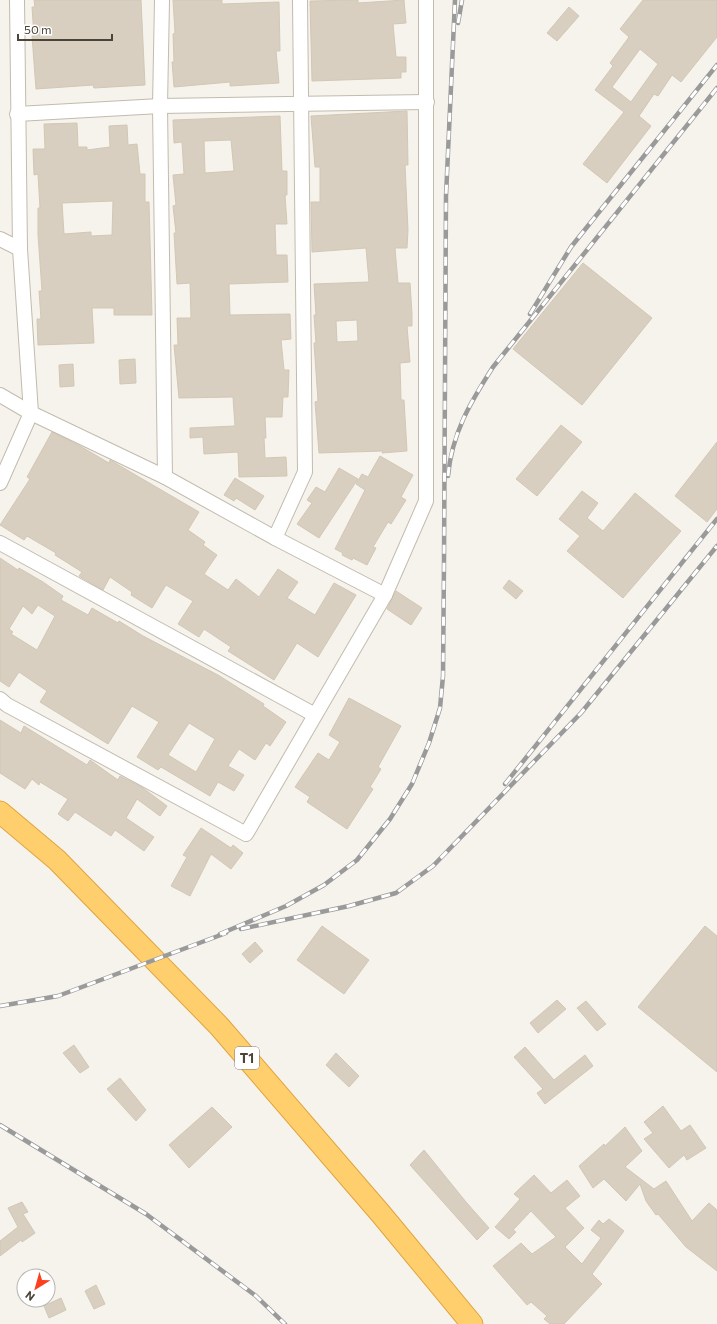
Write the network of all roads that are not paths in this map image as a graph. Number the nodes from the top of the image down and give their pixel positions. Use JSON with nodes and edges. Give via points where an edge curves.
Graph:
{"nodes":[{"id":1,"x":17,"y":0,"type":"edge"},
{"id":2,"x":162,"y":0,"type":"edge"},
{"id":3,"x":300,"y":0,"type":"edge"},
{"id":4,"x":426,"y":0,"type":"edge"},
{"id":5,"x":427,"y":102,"type":"junction"},
{"id":6,"x":301,"y":105,"type":"junction"},
{"id":7,"x":160,"y":106,"type":"junction"},
{"id":8,"x":18,"y":114,"type":"junction"},
{"id":9,"x":0,"y":239,"type":"edge"},
{"id":10,"x":20,"y":249,"type":"junction"},
{"id":11,"x":0,"y":394,"type":"edge"},
{"id":12,"x":31,"y":413,"type":"junction"},
{"id":13,"x":166,"y":477,"type":"junction"},
{"id":14,"x":0,"y":482,"type":"edge"},
{"id":15,"x":275,"y":538,"type":"junction"},
{"id":16,"x":0,"y":542,"type":"edge"},
{"id":17,"x":385,"y":595,"type":"junction"},
{"id":18,"x":0,"y":699,"type":"edge"},
{"id":19,"x":315,"y":715,"type":"junction"},
{"id":20,"x":0,"y":812,"type":"edge"},
{"id":21,"x":472,"y":1324,"type":"edge"}],
"edges":[{"from":1,"to":8,"type":"street"},
{"from":2,"to":7,"type":"street"},
{"from":3,"to":6,"type":"street"},
{"from":4,"to":5,"type":"street"},
{"from":5,"to":6,"type":"street"},
{"from":5,"to":17,"type":"street","via":[[426,501]]},
{"from":6,"to":7,"type":"street"},
{"from":6,"to":15,"type":"street","via":[[305,472]]},
{"from":7,"to":8,"type":"street"},
{"from":7,"to":13,"type":"street"},
{"from":8,"to":10,"type":"street"},
{"from":9,"to":10,"type":"street"},
{"from":10,"to":12,"type":"street"},
{"from":11,"to":12,"type":"street"},
{"from":12,"to":13,"type":"street"},
{"from":12,"to":14,"type":"street"},
{"from":13,"to":15,"type":"street"},
{"from":15,"to":17,"type":"street"},
{"from":16,"to":19,"type":"street"},
{"from":17,"to":19,"type":"street"},
{"from":18,"to":19,"type":"street","via":[[246,834]]},
{"from":20,"to":21,"type":"highway","number":"T1","via":[[57,860],[219,1026]]}]}
